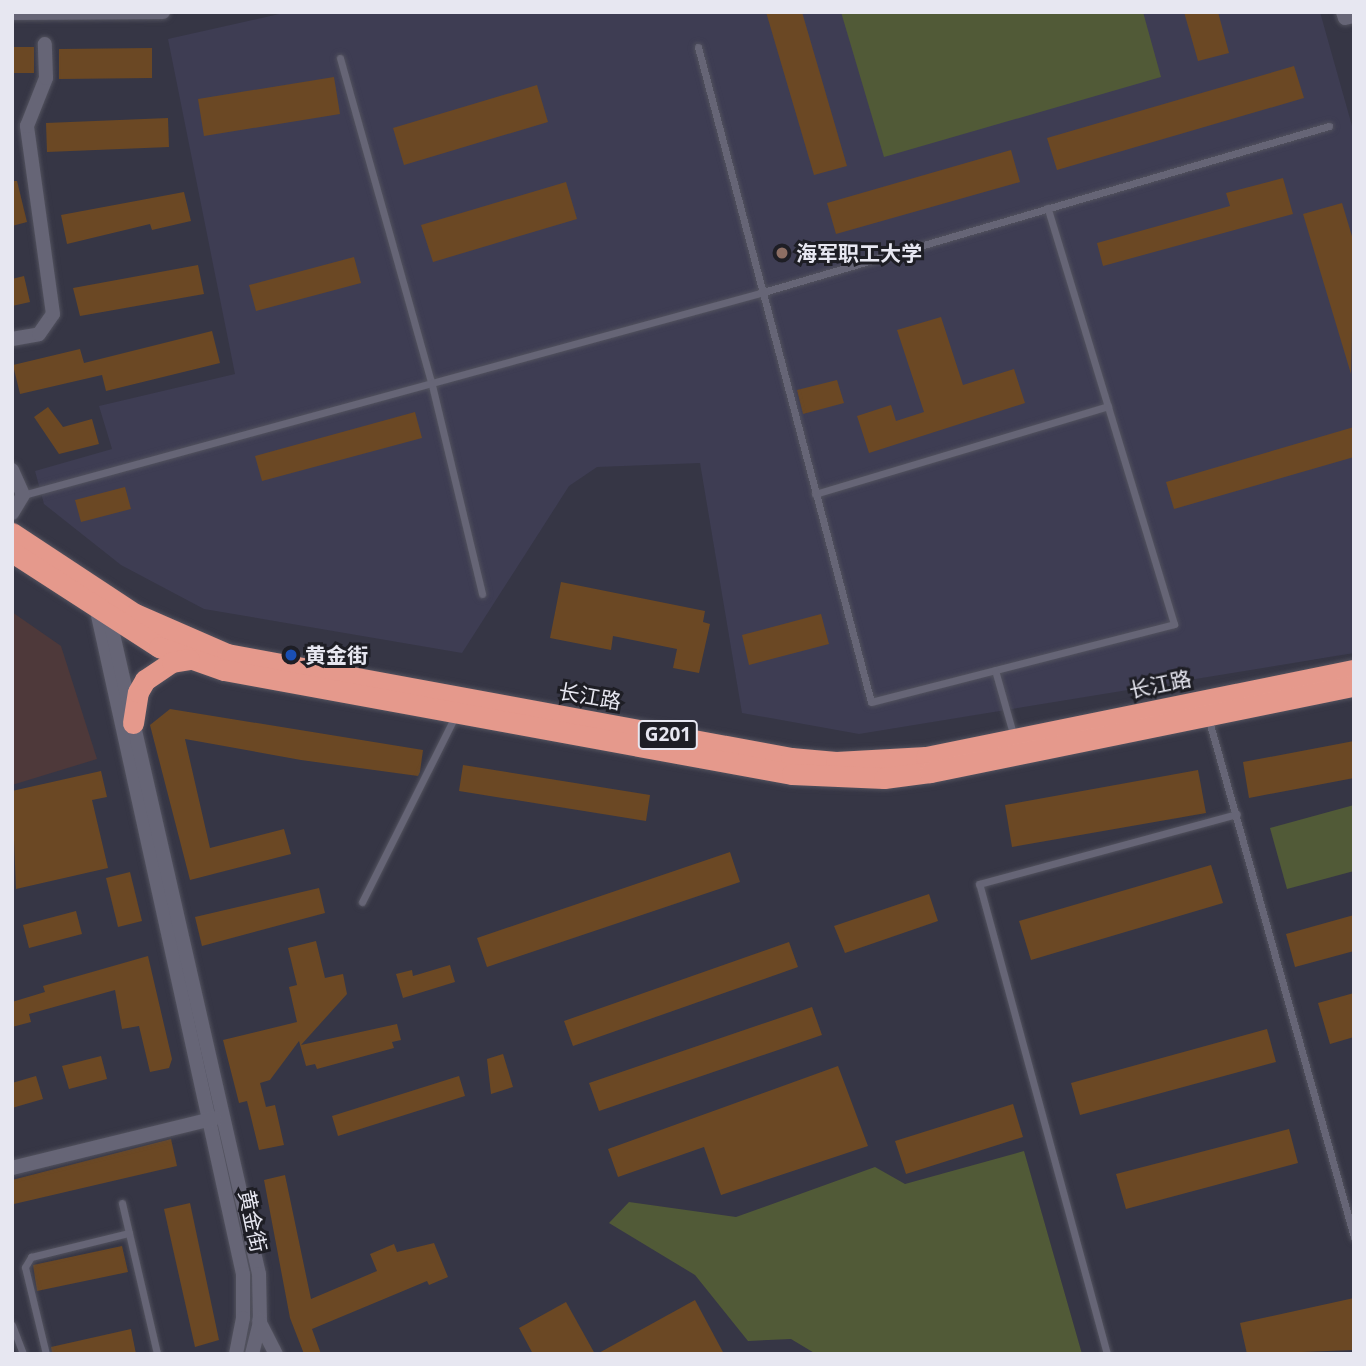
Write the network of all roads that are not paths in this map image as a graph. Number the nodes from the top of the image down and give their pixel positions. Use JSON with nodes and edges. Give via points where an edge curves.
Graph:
{"nodes":[{"id":1,"x":163,"y":12,"type":"edge"},
{"id":2,"x":1343,"y":12,"type":"edge"},
{"id":3,"x":12,"y":13,"type":"edge"},
{"id":4,"x":1354,"y":16,"type":"edge"},
{"id":5,"x":45,"y":44,"type":"dead end"},
{"id":6,"x":698,"y":47,"type":"dead end"},
{"id":7,"x":340,"y":58,"type":"dead end"},
{"id":8,"x":1329,"y":126,"type":"dead end"},
{"id":9,"x":1048,"y":208,"type":"junction"},
{"id":10,"x":760,"y":293,"type":"junction"},
{"id":11,"x":12,"y":339,"type":"edge"},
{"id":12,"x":431,"y":381,"type":"junction"},
{"id":13,"x":1108,"y":406,"type":"junction"},
{"id":14,"x":12,"y":470,"type":"edge"},
{"id":15,"x":814,"y":494,"type":"junction"},
{"id":16,"x":23,"y":495,"type":"junction"},
{"id":17,"x":12,"y":513,"type":"edge"},
{"id":18,"x":12,"y":533,"type":"edge"},
{"id":19,"x":12,"y":552,"type":"edge"},
{"id":20,"x":481,"y":594,"type":"dead end"},
{"id":21,"x":102,"y":605,"type":"junction"},
{"id":22,"x":189,"y":659,"type":"junction"},
{"id":23,"x":995,"y":670,"type":"junction"},
{"id":24,"x":1354,"y":670,"type":"edge"},
{"id":25,"x":1354,"y":686,"type":"edge"},
{"id":26,"x":457,"y":713,"type":"junction"},
{"id":27,"x":1207,"y":716,"type":"junction"},
{"id":28,"x":134,"y":723,"type":"junction"},
{"id":29,"x":1015,"y":739,"type":"junction"},
{"id":30,"x":1237,"y":814,"type":"junction"},
{"id":31,"x":362,"y":902,"type":"dead end"},
{"id":32,"x":224,"y":1115,"type":"junction"},
{"id":33,"x":208,"y":1119,"type":"junction"},
{"id":34,"x":12,"y":1168,"type":"edge"},
{"id":35,"x":122,"y":1203,"type":"dead end"},
{"id":36,"x":129,"y":1233,"type":"junction"},
{"id":37,"x":1354,"y":1237,"type":"edge"},
{"id":38,"x":243,"y":1318,"type":"junction"},
{"id":39,"x":260,"y":1322,"type":"junction"},
{"id":40,"x":12,"y":1325,"type":"edge"},
{"id":41,"x":23,"y":1354,"type":"edge"},
{"id":42,"x":46,"y":1354,"type":"edge"},
{"id":43,"x":157,"y":1354,"type":"edge"},
{"id":44,"x":236,"y":1354,"type":"edge"},
{"id":45,"x":252,"y":1354,"type":"edge"},
{"id":46,"x":276,"y":1354,"type":"edge"},
{"id":47,"x":1107,"y":1354,"type":"edge"}],
"edges":[{"from":1,"to":3,"type":"street"},
{"from":2,"to":4,"type":"street","via":[[1345,18]]},
{"from":5,"to":11,"type":"street","via":[[46,78],[27,126],[53,314],[39,334]]},
{"from":6,"to":10,"type":"lane"},
{"from":7,"to":12,"type":"lane"},
{"from":8,"to":9,"type":"lane"},
{"from":9,"to":10,"type":"lane"},
{"from":9,"to":13,"type":"lane"},
{"from":10,"to":12,"type":"lane"},
{"from":10,"to":15,"type":"lane"},
{"from":12,"to":16,"type":"lane"},
{"from":12,"to":20,"type":"lane"},
{"from":13,"to":15,"type":"lane"},
{"from":13,"to":23,"type":"lane","via":[[1174,624]]},
{"from":14,"to":16,"type":"street"},
{"from":15,"to":23,"type":"lane","via":[[871,702]]},
{"from":16,"to":17,"type":"street"},
{"from":18,"to":21,"type":"highway","name":"长江路","number":"G201"},
{"from":19,"to":21,"type":"highway","name":"长江路","number":"G201"},
{"from":21,"to":22,"type":"highway","name":"长江路","number":"G201"},
{"from":21,"to":28,"type":"street","name":"黄金街"},
{"from":21,"to":29,"type":"highway","name":"长江路","number":"G201","via":[[227,654],[791,758],[884,762]]},
{"from":21,"to":33,"type":"street","name":"黄金街"},
{"from":22,"to":26,"type":"highway","name":"长江路","number":"G201"},
{"from":22,"to":28,"type":"highway","via":[[172,662],[145,680],[135,699]]},
{"from":23,"to":29,"type":"lane"},
{"from":24,"to":29,"type":"highway","name":"长江路","number":"G201"},
{"from":25,"to":27,"type":"highway","name":"长江路","number":"G201"},
{"from":26,"to":27,"type":"highway","name":"长江路","number":"G201","via":[[835,778],[930,772]]},
{"from":26,"to":31,"type":"lane"},
{"from":27,"to":30,"type":"lane"},
{"from":28,"to":32,"type":"street","name":"黄金街"},
{"from":30,"to":37,"type":"lane"},
{"from":30,"to":47,"type":"lane","via":[[979,884]]},
{"from":32,"to":33,"type":"street"},
{"from":32,"to":39,"type":"street","name":"黄金街","via":[[259,1274]]},
{"from":33,"to":34,"type":"street"},
{"from":33,"to":38,"type":"street","name":"黄金街","via":[[243,1274]]},
{"from":35,"to":36,"type":"lane"},
{"from":36,"to":42,"type":"lane","via":[[31,1257],[25,1267]]},
{"from":36,"to":43,"type":"lane"},
{"from":38,"to":39,"type":"street"},
{"from":38,"to":44,"type":"street","name":"黄金街"},
{"from":39,"to":45,"type":"street","name":"黄金街"},
{"from":39,"to":46,"type":"street"},
{"from":40,"to":41,"type":"lane"}]}
